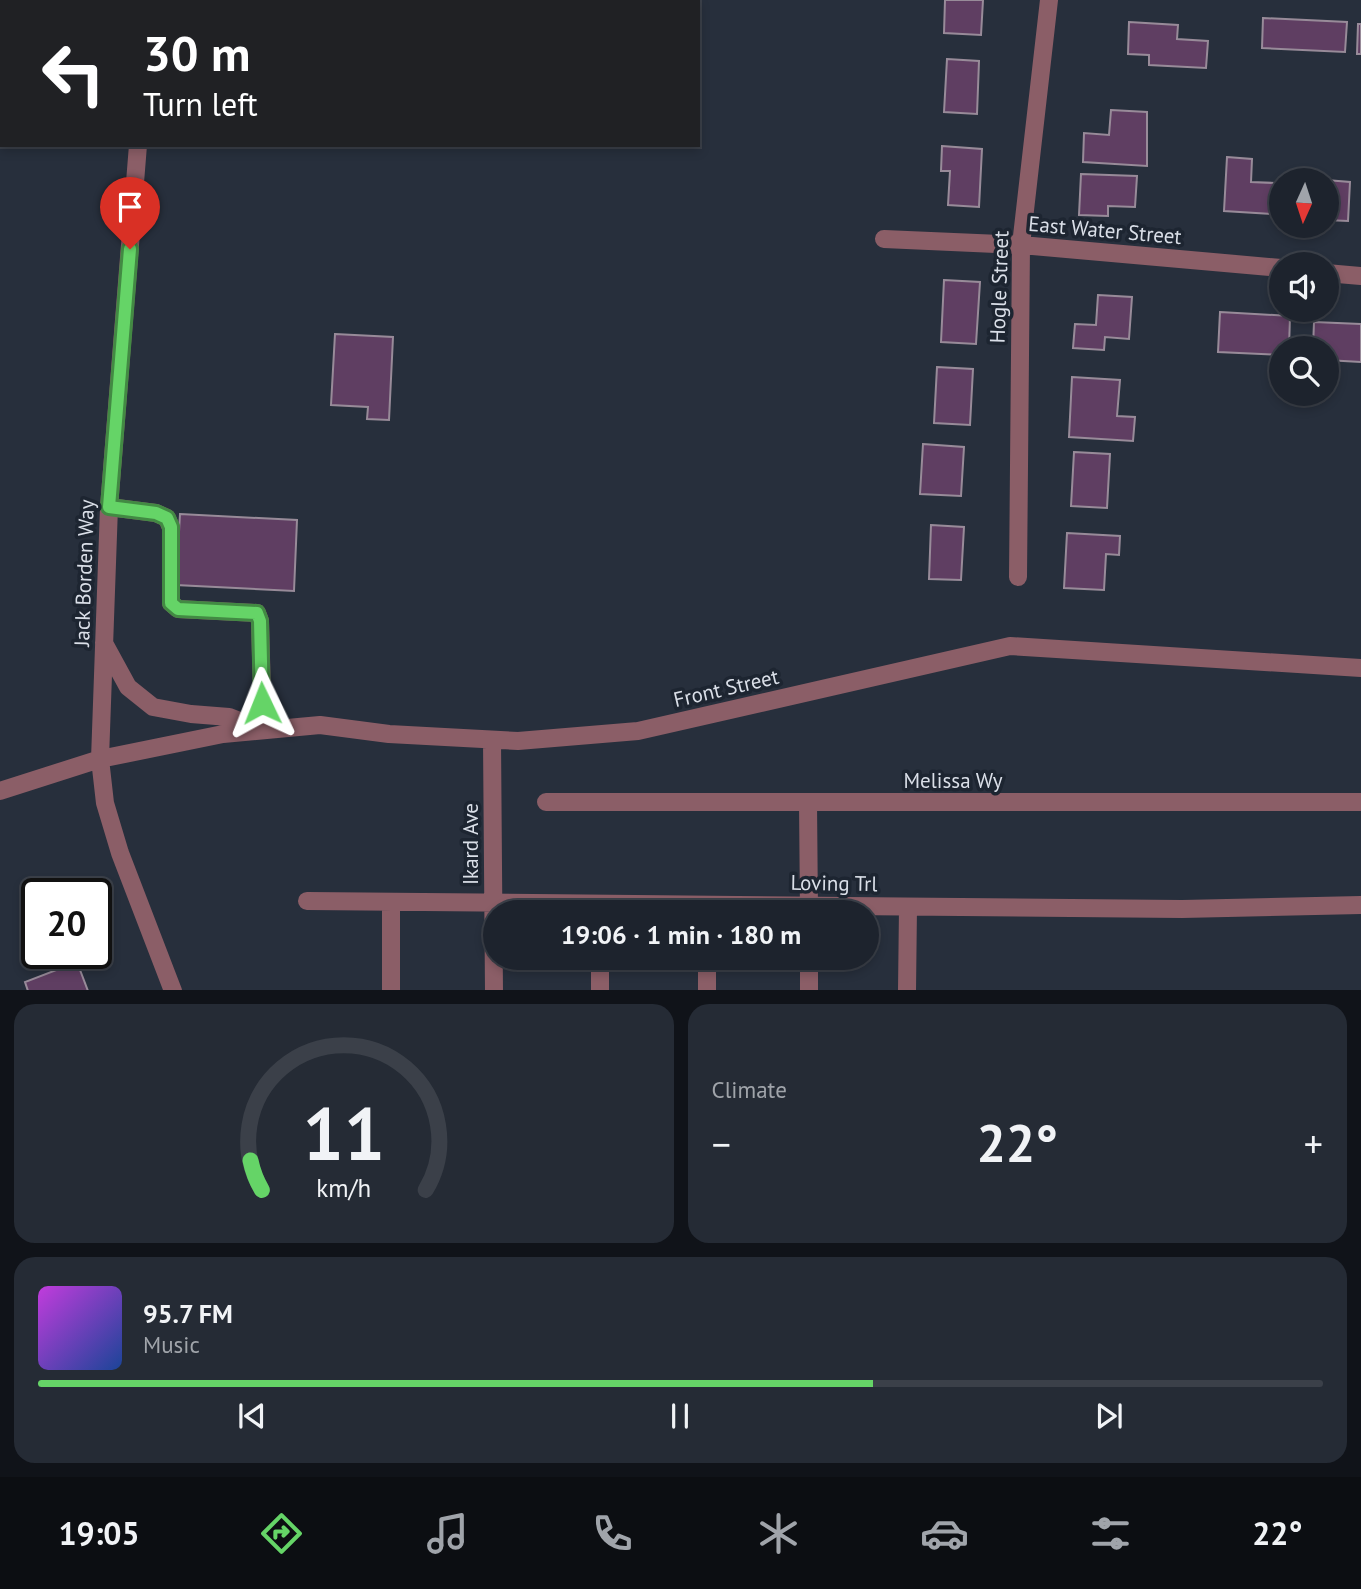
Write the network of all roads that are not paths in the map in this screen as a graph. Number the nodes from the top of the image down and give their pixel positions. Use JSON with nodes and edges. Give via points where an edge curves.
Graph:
{"nodes":[{"id":1,"x":1049,"y":0,"type":"edge"},
{"id":2,"x":138,"y":147,"type":"edge"},
{"id":3,"x":884,"y":239,"type":"dead end"},
{"id":4,"x":1021,"y":245,"type":"junction"},
{"id":5,"x":1269,"y":267,"type":"edge"},
{"id":6,"x":1339,"y":273,"type":"edge"},
{"id":7,"x":1361,"y":276,"type":"edge"},
{"id":8,"x":109,"y":507,"type":"junction"},
{"id":9,"x":1018,"y":577,"type":"dead end"},
{"id":10,"x":104,"y":643,"type":"junction"},
{"id":11,"x":1361,"y":668,"type":"edge"},
{"id":12,"x":264,"y":730,"type":"junction"},
{"id":13,"x":492,"y":740,"type":"junction"},
{"id":14,"x":100,"y":759,"type":"junction"},
{"id":15,"x":0,"y":791,"type":"edge"},
{"id":16,"x":546,"y":802,"type":"dead end"},
{"id":17,"x":808,"y":802,"type":"junction"},
{"id":18,"x":1361,"y":802,"type":"edge"},
{"id":19,"x":493,"y":900,"type":"edge"},
{"id":20,"x":809,"y":900,"type":"edge"},
{"id":21,"x":307,"y":901,"type":"dead end"},
{"id":22,"x":391,"y":902,"type":"junction"},
{"id":23,"x":483,"y":903,"type":"edge"},
{"id":24,"x":1361,"y":905,"type":"edge"},
{"id":25,"x":908,"y":907,"type":"junction"},
{"id":26,"x":879,"y":908,"type":"edge"},
{"id":27,"x":494,"y":970,"type":"edge"},
{"id":28,"x":600,"y":970,"type":"edge"},
{"id":29,"x":707,"y":970,"type":"edge"},
{"id":30,"x":809,"y":970,"type":"edge"},
{"id":31,"x":173,"y":990,"type":"edge"},
{"id":32,"x":391,"y":990,"type":"edge"},
{"id":33,"x":494,"y":990,"type":"edge"},
{"id":34,"x":600,"y":990,"type":"edge"},
{"id":35,"x":707,"y":990,"type":"edge"},
{"id":36,"x":809,"y":990,"type":"edge"},
{"id":37,"x":907,"y":990,"type":"edge"}],
"edges":[{"from":1,"to":4,"type":"street","name":"Hogle Street"},
{"from":2,"to":8,"type":"street","name":"Jack Borden Way"},
{"from":3,"to":4,"type":"street","name":"East Water Street"},
{"from":4,"to":5,"type":"street","name":"East Water Street"},
{"from":4,"to":9,"type":"street","name":"Hogle Street"},
{"from":6,"to":7,"type":"street"},
{"from":8,"to":10,"type":"street","name":"Jack Borden Way"},
{"from":8,"to":12,"type":"street","via":[[167,518],[171,527],[171,603],[178,609],[257,613]]},
{"from":10,"to":12,"type":"street","via":[[128,687],[153,707],[229,717]]},
{"from":10,"to":14,"type":"street","name":"Jack Borden Way"},
{"from":11,"to":13,"type":"street","name":"Front Street","via":[[1010,646],[638,731]]},
{"from":12,"to":13,"type":"street","name":"Front Street","via":[[320,725]]},
{"from":12,"to":14,"type":"street","name":"Front Street"},
{"from":13,"to":19,"type":"street","name":"Ikard Ave"},
{"from":14,"to":15,"type":"street","name":"Front Street"},
{"from":14,"to":31,"type":"street","name":"Jack Borden Way","via":[[105,803],[120,853]]},
{"from":16,"to":17,"type":"street","name":"Melissa Wy"},
{"from":17,"to":18,"type":"street","name":"Melissa Wy"},
{"from":17,"to":20,"type":"street"},
{"from":21,"to":22,"type":"street","name":"Loving Trl"},
{"from":22,"to":23,"type":"street","name":"Loving Trl"},
{"from":22,"to":32,"type":"street"},
{"from":24,"to":25,"type":"street","name":"Loving Trl"},
{"from":25,"to":26,"type":"street","name":"Loving Trl"},
{"from":25,"to":37,"type":"street"},
{"from":27,"to":33,"type":"street","name":"Ikard Ave"},
{"from":28,"to":34,"type":"street"},
{"from":29,"to":35,"type":"street"},
{"from":30,"to":36,"type":"street"}]}
